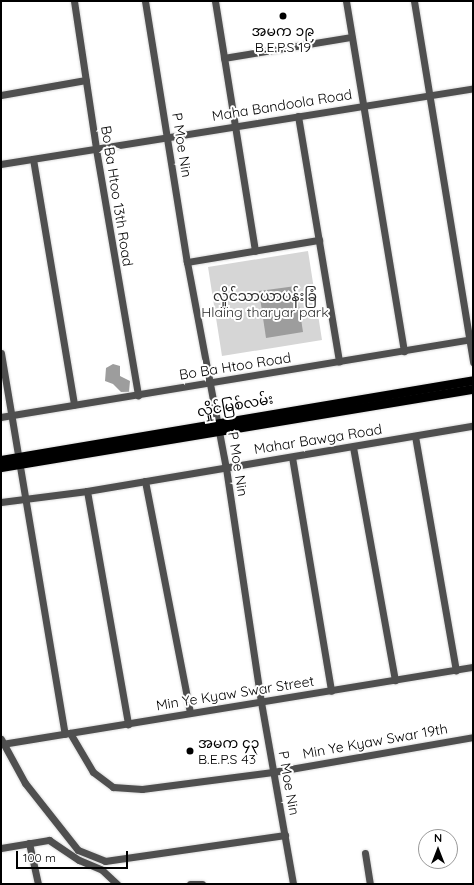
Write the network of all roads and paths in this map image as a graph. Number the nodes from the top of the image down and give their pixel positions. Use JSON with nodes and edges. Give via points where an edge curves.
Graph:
{"nodes":[{"id":1,"x":74,"y":1,"type":"edge"},
{"id":2,"x":145,"y":1,"type":"edge"},
{"id":3,"x":215,"y":1,"type":"edge"},
{"id":4,"x":346,"y":1,"type":"edge"},
{"id":5,"x":414,"y":1,"type":"edge"},
{"id":6,"x":351,"y":37,"type":"junction"},
{"id":7,"x":224,"y":58,"type":"junction"},
{"id":8,"x":86,"y":80,"type":"junction"},
{"id":9,"x":473,"y":88,"type":"edge"},
{"id":10,"x":429,"y":94,"type":"junction"},
{"id":11,"x":1,"y":95,"type":"edge"},
{"id":12,"x":364,"y":105,"type":"junction"},
{"id":13,"x":298,"y":116,"type":"junction"},
{"id":14,"x":235,"y":126,"type":"junction"},
{"id":15,"x":168,"y":136,"type":"junction"},
{"id":16,"x":96,"y":149,"type":"junction"},
{"id":17,"x":33,"y":159,"type":"junction"},
{"id":18,"x":1,"y":164,"type":"edge"},
{"id":19,"x":319,"y":240,"type":"junction"},
{"id":20,"x":254,"y":251,"type":"junction"},
{"id":21,"x":187,"y":262,"type":"junction"},
{"id":22,"x":471,"y":340,"type":"edge"},
{"id":23,"x":404,"y":351,"type":"junction"},
{"id":24,"x":1,"y":353,"type":"edge"},
{"id":25,"x":339,"y":362,"type":"junction"},
{"id":26,"x":473,"y":362,"type":"edge"},
{"id":27,"x":473,"y":380,"type":"edge"},
{"id":28,"x":208,"y":383,"type":"junction"},
{"id":29,"x":473,"y":389,"type":"edge"},
{"id":30,"x":138,"y":395,"type":"junction"},
{"id":31,"x":74,"y":405,"type":"junction"},
{"id":32,"x":12,"y":416,"type":"junction"},
{"id":33,"x":1,"y":418,"type":"edge"},
{"id":34,"x":473,"y":426,"type":"edge"},
{"id":35,"x":218,"y":427,"type":"junction"},
{"id":36,"x":415,"y":436,"type":"junction"},
{"id":37,"x":353,"y":447,"type":"junction"},
{"id":38,"x":20,"y":457,"type":"junction"},
{"id":39,"x":292,"y":457,"type":"junction"},
{"id":40,"x":1,"y":460,"type":"edge"},
{"id":41,"x":1,"y":467,"type":"edge"},
{"id":42,"x":226,"y":468,"type":"junction"},
{"id":43,"x":145,"y":481,"type":"junction"},
{"id":44,"x":87,"y":491,"type":"junction"},
{"id":45,"x":27,"y":498,"type":"junction"},
{"id":46,"x":1,"y":502,"type":"edge"},
{"id":47,"x":473,"y":667,"type":"edge"},
{"id":48,"x":456,"y":670,"type":"junction"},
{"id":49,"x":395,"y":680,"type":"junction"},
{"id":50,"x":331,"y":691,"type":"junction"},
{"id":51,"x":261,"y":702,"type":"junction"},
{"id":52,"x":190,"y":713,"type":"junction"},
{"id":53,"x":128,"y":724,"type":"junction"},
{"id":54,"x":68,"y":733,"type":"junction"},
{"id":55,"x":473,"y":737,"type":"edge"},
{"id":56,"x":1,"y":741,"type":"edge"},
{"id":57,"x":273,"y":772,"type":"junction"},
{"id":58,"x":285,"y":835,"type":"junction"},
{"id":59,"x":29,"y":843,"type":"junction"},
{"id":60,"x":1,"y":848,"type":"edge"},
{"id":61,"x":364,"y":853,"type":"dead end"},
{"id":62,"x":38,"y":884,"type":"edge"},
{"id":63,"x":117,"y":884,"type":"edge"},
{"id":64,"x":190,"y":884,"type":"edge"},
{"id":65,"x":202,"y":884,"type":"edge"},
{"id":66,"x":294,"y":884,"type":"edge"},
{"id":67,"x":370,"y":884,"type":"edge"}],
"edges":[{"from":1,"to":8,"type":"street","name":"Bo Ba Htoo 13th Road"},
{"from":2,"to":15,"type":"street","name":"P Moe Nin"},
{"from":3,"to":7,"type":"street"},
{"from":4,"to":6,"type":"street"},
{"from":5,"to":10,"type":"street"},
{"from":6,"to":7,"type":"street"},
{"from":6,"to":12,"type":"street"},
{"from":7,"to":14,"type":"street"},
{"from":8,"to":11,"type":"street"},
{"from":8,"to":16,"type":"street","name":"Bo Ba Htoo 13th Road"},
{"from":9,"to":10,"type":"street","name":"Maha Bandoola Road"},
{"from":10,"to":12,"type":"street","name":"Maha Bandoola Road"},
{"from":10,"to":22,"type":"street"},
{"from":12,"to":13,"type":"street","name":"Maha Bandoola Road"},
{"from":12,"to":23,"type":"street"},
{"from":13,"to":14,"type":"street","name":"Maha Bandoola Road"},
{"from":13,"to":19,"type":"street"},
{"from":14,"to":15,"type":"street","name":"Maha Bandoola Road"},
{"from":14,"to":20,"type":"street"},
{"from":15,"to":16,"type":"street","name":"Maha Bandoola Road"},
{"from":15,"to":21,"type":"street","name":"P Moe Nin"},
{"from":16,"to":17,"type":"street","name":"Maha Bandoola Road"},
{"from":16,"to":30,"type":"street","name":"Bo Ba Htoo 13th Road"},
{"from":17,"to":18,"type":"street","name":"Maha Bandoola Road"},
{"from":17,"to":31,"type":"street"},
{"from":19,"to":20,"type":"street"},
{"from":19,"to":25,"type":"street"},
{"from":20,"to":21,"type":"street"},
{"from":21,"to":28,"type":"street","name":"P Moe Nin"},
{"from":22,"to":23,"type":"street","name":"Bo Ba Htoo Road"},
{"from":22,"to":26,"type":"street"},
{"from":23,"to":25,"type":"street","name":"Bo Ba Htoo Road"},
{"from":24,"to":32,"type":"street"},
{"from":25,"to":28,"type":"street","name":"Bo Ba Htoo Road"},
{"from":27,"to":35,"type":"main road","name":"လှိုင်မြစ်လမ်း"},
{"from":28,"to":30,"type":"street","name":"Bo Ba Htoo Road"},
{"from":28,"to":35,"type":"street","name":"P Moe Nin"},
{"from":29,"to":35,"type":"main road","name":"လှိုင်မြစ်လမ်း"},
{"from":30,"to":31,"type":"street","name":"Bo Ba Htoo Road"},
{"from":31,"to":32,"type":"street","name":"Bo Ba Htoo Road"},
{"from":32,"to":33,"type":"street","name":"Bo Ba Htoo Road"},
{"from":32,"to":38,"type":"street"},
{"from":34,"to":36,"type":"street","name":"Mahar Bawga Road"},
{"from":35,"to":38,"type":"main road","name":"လှိုင်မြစ်လမ်း"},
{"from":35,"to":42,"type":"street","name":"P Moe Nin"},
{"from":36,"to":37,"type":"street","name":"Mahar Bawga Road"},
{"from":36,"to":48,"type":"street"},
{"from":37,"to":39,"type":"street","name":"Mahar Bawga Road"},
{"from":37,"to":49,"type":"street"},
{"from":38,"to":40,"type":"main road","name":"လှိုင်မြစ်လမ်း"},
{"from":38,"to":41,"type":"main road","name":"လှိုင်မြစ်လမ်း"},
{"from":38,"to":45,"type":"street","name":"Min Ye Kyaw Swar 19th"},
{"from":39,"to":42,"type":"street","name":"Mahar Bawga Road"},
{"from":39,"to":50,"type":"street"},
{"from":42,"to":43,"type":"street","name":"Mahar Bawga Road"},
{"from":42,"to":51,"type":"street","name":"P Moe Nin"},
{"from":43,"to":44,"type":"street","name":"Mahar Bawga Road"},
{"from":43,"to":52,"type":"street"},
{"from":44,"to":45,"type":"street","name":"Mahar Bawga Road"},
{"from":44,"to":53,"type":"street"},
{"from":45,"to":46,"type":"street","name":"Mahar Bawga Road"},
{"from":45,"to":54,"type":"street","name":"Min Ye Kyaw Swar 19th"},
{"from":47,"to":48,"type":"street","name":"Min Ye Kyaw Swar Street"},
{"from":48,"to":49,"type":"street","name":"Min Ye Kyaw Swar Street"},
{"from":49,"to":50,"type":"street","name":"Min Ye Kyaw Swar Street"},
{"from":50,"to":51,"type":"street","name":"Min Ye Kyaw Swar Street"},
{"from":51,"to":52,"type":"street","name":"Min Ye Kyaw Swar Street"},
{"from":51,"to":57,"type":"street","name":"P Moe Nin"},
{"from":52,"to":53,"type":"street","name":"Min Ye Kyaw Swar Street"},
{"from":53,"to":54,"type":"street","name":"Min Ye Kyaw Swar Street"},
{"from":54,"to":56,"type":"street","name":"Min Ye Kyaw Swar Street"},
{"from":54,"to":57,"type":"street","name":"Min Ye Kyaw Swar 19th","via":[[93,772],[113,788],[149,789]]},
{"from":55,"to":57,"type":"street","name":"Min Ye Kyaw Swar 19th"},
{"from":56,"to":58,"type":"street","via":[[25,783],[78,850],[105,861]]},
{"from":57,"to":58,"type":"street","name":"P Moe Nin"},
{"from":58,"to":66,"type":"street","name":"P Moe Nin"},
{"from":59,"to":60,"type":"street"},
{"from":59,"to":62,"type":"street"},
{"from":59,"to":63,"type":"street","via":[[49,840],[79,860],[102,870]]},
{"from":61,"to":67,"type":"street"},
{"from":64,"to":65,"type":"street"}]}
